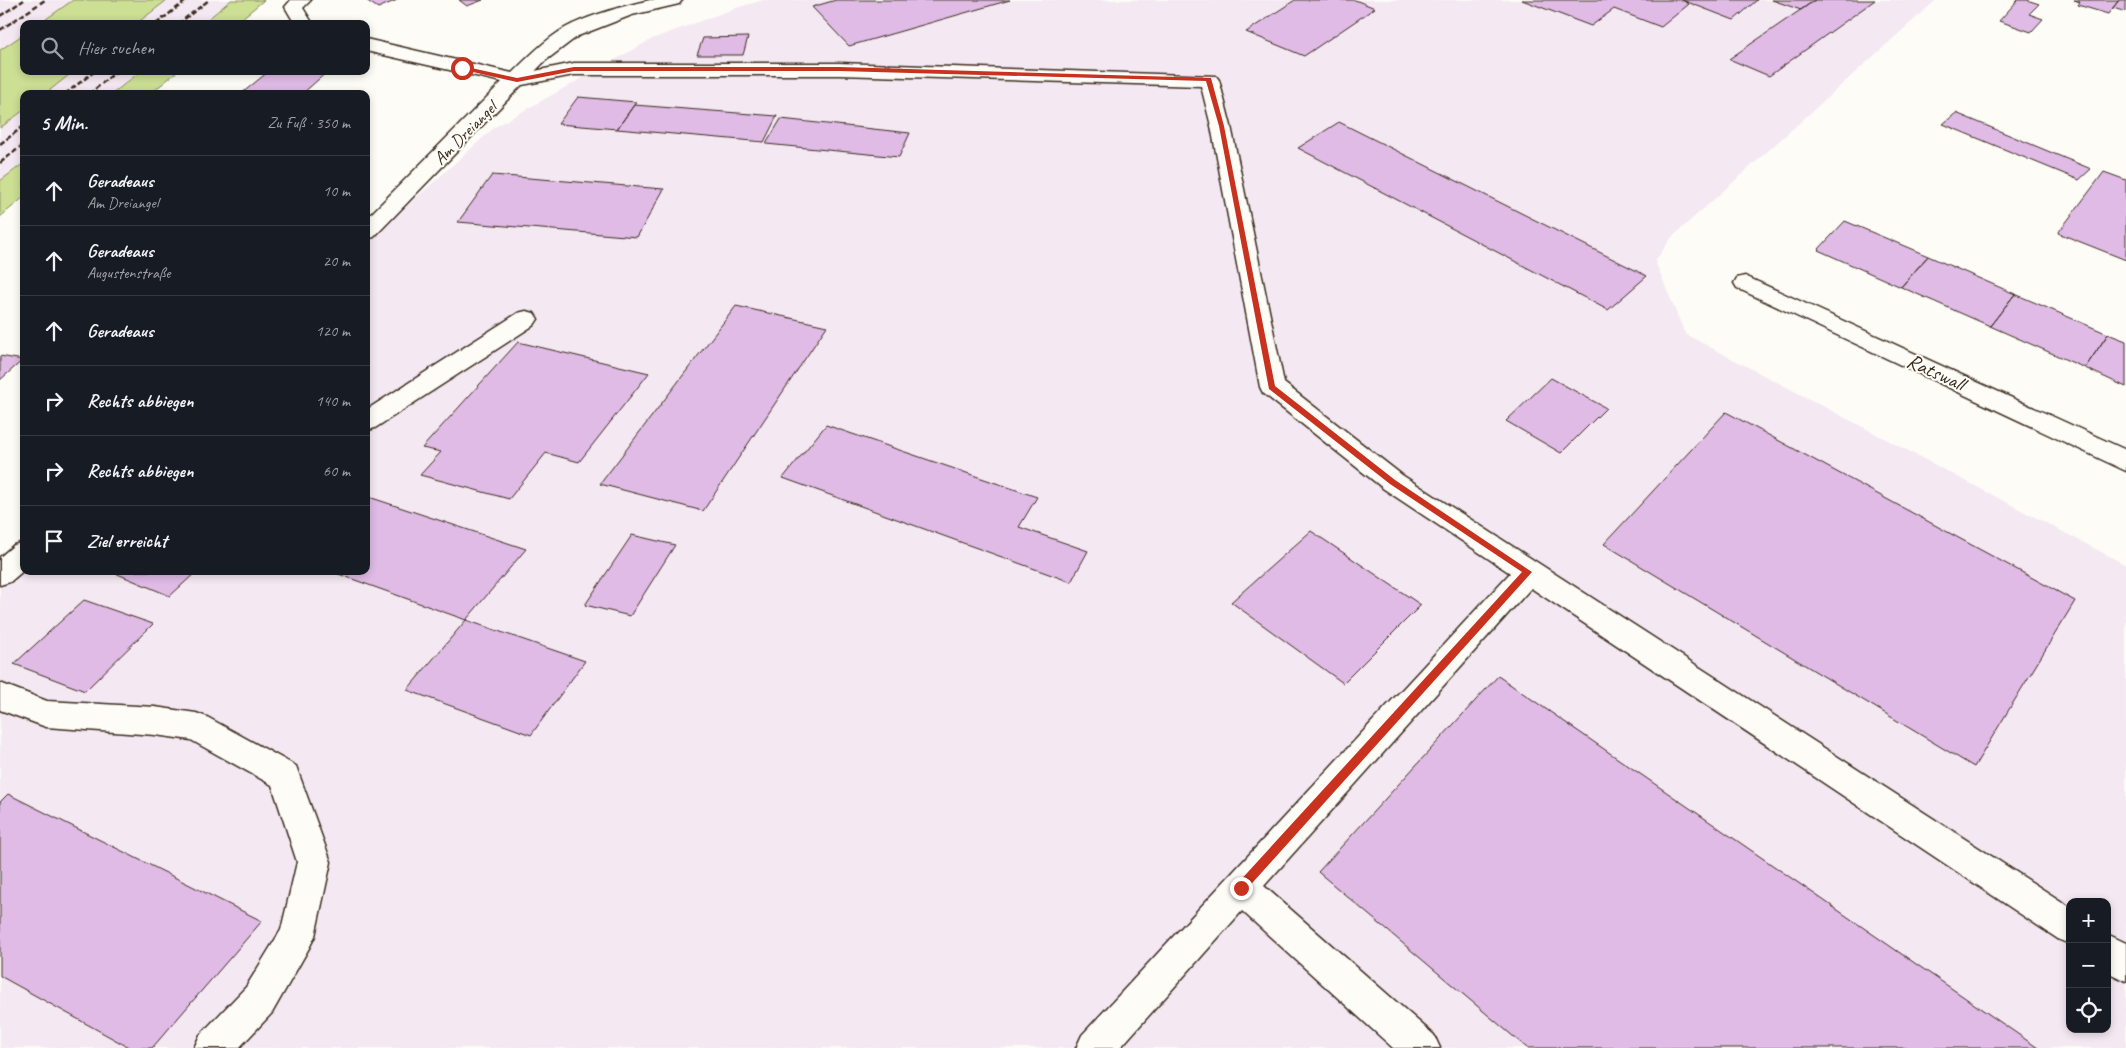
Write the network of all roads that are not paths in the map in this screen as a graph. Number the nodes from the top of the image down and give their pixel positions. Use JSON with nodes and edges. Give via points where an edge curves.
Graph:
{"nodes":[{"id":1,"x":302,"y":0,"type":"edge"},
{"id":2,"x":673,"y":0,"type":"edge"},
{"id":3,"x":302,"y":20,"type":"edge"},
{"id":4,"x":370,"y":47,"type":"edge"},
{"id":5,"x":517,"y":80,"type":"junction"},
{"id":6,"x":370,"y":228,"type":"edge"},
{"id":7,"x":1746,"y":283,"type":"dead end"},
{"id":8,"x":526,"y":319,"type":"dead end"},
{"id":9,"x":370,"y":419,"type":"edge"},
{"id":10,"x":2126,"y":462,"type":"edge"},
{"id":11,"x":20,"y":556,"type":"edge"},
{"id":12,"x":1528,"y":572,"type":"junction"},
{"id":13,"x":0,"y":574,"type":"edge"},
{"id":14,"x":3,"y":701,"type":"edge"},
{"id":15,"x":1241,"y":888,"type":"junction"},
{"id":16,"x":2066,"y":923,"type":"edge"},
{"id":17,"x":2111,"y":954,"type":"edge"},
{"id":18,"x":2126,"y":963,"type":"edge"},
{"id":19,"x":213,"y":1048,"type":"edge"},
{"id":20,"x":1095,"y":1048,"type":"edge"},
{"id":21,"x":1421,"y":1048,"type":"edge"}],
"edges":[{"from":1,"to":3,"type":"street","via":[[294,7]]},
{"from":2,"to":5,"type":"street","via":[[626,11],[572,32],[538,57]]},
{"from":4,"to":5,"type":"street","name":"Am Dreiangel"},
{"from":5,"to":6,"type":"street","name":"Am Dreiangel"},
{"from":5,"to":12,"type":"street","via":[[574,69],[839,69],[1209,80],[1222,126],[1272,387],[1393,482]]},
{"from":7,"to":10,"type":"street","name":"Ratswall"},
{"from":8,"to":9,"type":"street"},
{"from":11,"to":13,"type":"street"},
{"from":12,"to":15,"type":"street"},
{"from":12,"to":16,"type":"street"},
{"from":14,"to":19,"type":"street","via":[[46,714],[196,727],[285,776],[314,862],[297,936],[259,1000]]},
{"from":15,"to":20,"type":"street"},
{"from":15,"to":21,"type":"street"},
{"from":17,"to":18,"type":"street"}]}
